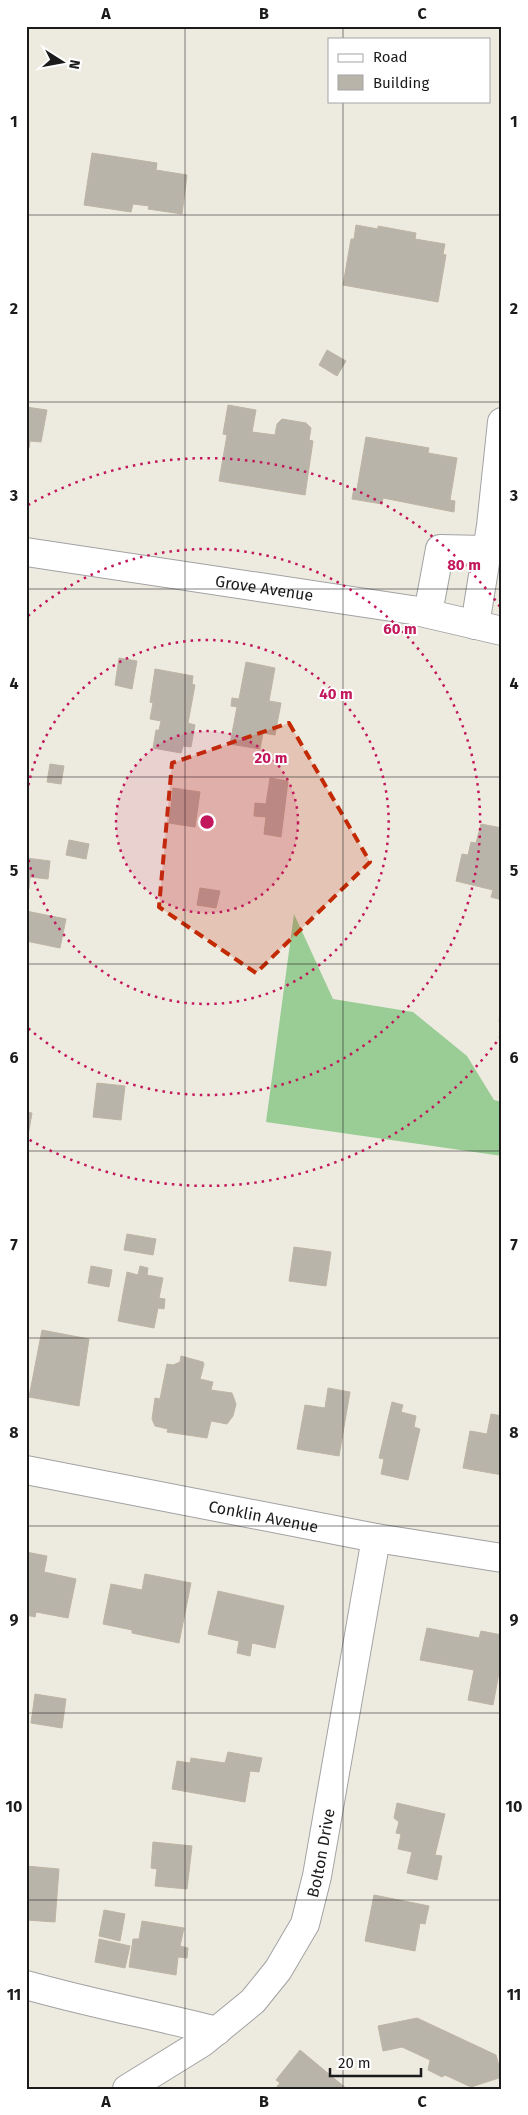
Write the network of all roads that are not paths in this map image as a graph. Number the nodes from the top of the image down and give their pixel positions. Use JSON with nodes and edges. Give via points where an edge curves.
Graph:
{"nodes":[{"id":1,"x":502,"y":422,"type":"edge"},
{"id":2,"x":486,"y":550,"type":"junction"},
{"id":3,"x":26,"y":552,"type":"edge"},
{"id":4,"x":428,"y":613,"type":"junction"},
{"id":5,"x":475,"y":625,"type":"junction"},
{"id":6,"x":502,"y":632,"type":"edge"},
{"id":7,"x":26,"y":1470,"type":"edge"},
{"id":8,"x":376,"y":1538,"type":"junction"},
{"id":9,"x":502,"y":1558,"type":"edge"},
{"id":10,"x":26,"y":1986,"type":"edge"},
{"id":11,"x":216,"y":2031,"type":"junction"},
{"id":12,"x":128,"y":2089,"type":"edge"}],
"edges":[{"from":1,"to":2,"type":"street"},
{"from":2,"to":4,"type":"street","via":[[440,548]]},
{"from":2,"to":5,"type":"street"},
{"from":3,"to":4,"type":"street","name":"Grove Avenue"},
{"from":4,"to":5,"type":"street","name":"Grove Avenue"},
{"from":5,"to":6,"type":"street","name":"Grove Avenue"},
{"from":7,"to":8,"type":"street","name":"Conklin Avenue"},
{"from":8,"to":9,"type":"street","name":"Conklin Avenue"},
{"from":8,"to":11,"type":"street","name":"Bolton Drive","via":[[317,1876],[305,1924],[278,1970],[253,2001]]},
{"from":10,"to":11,"type":"street"},
{"from":11,"to":12,"type":"street","name":"Bolton Drive"}]}
